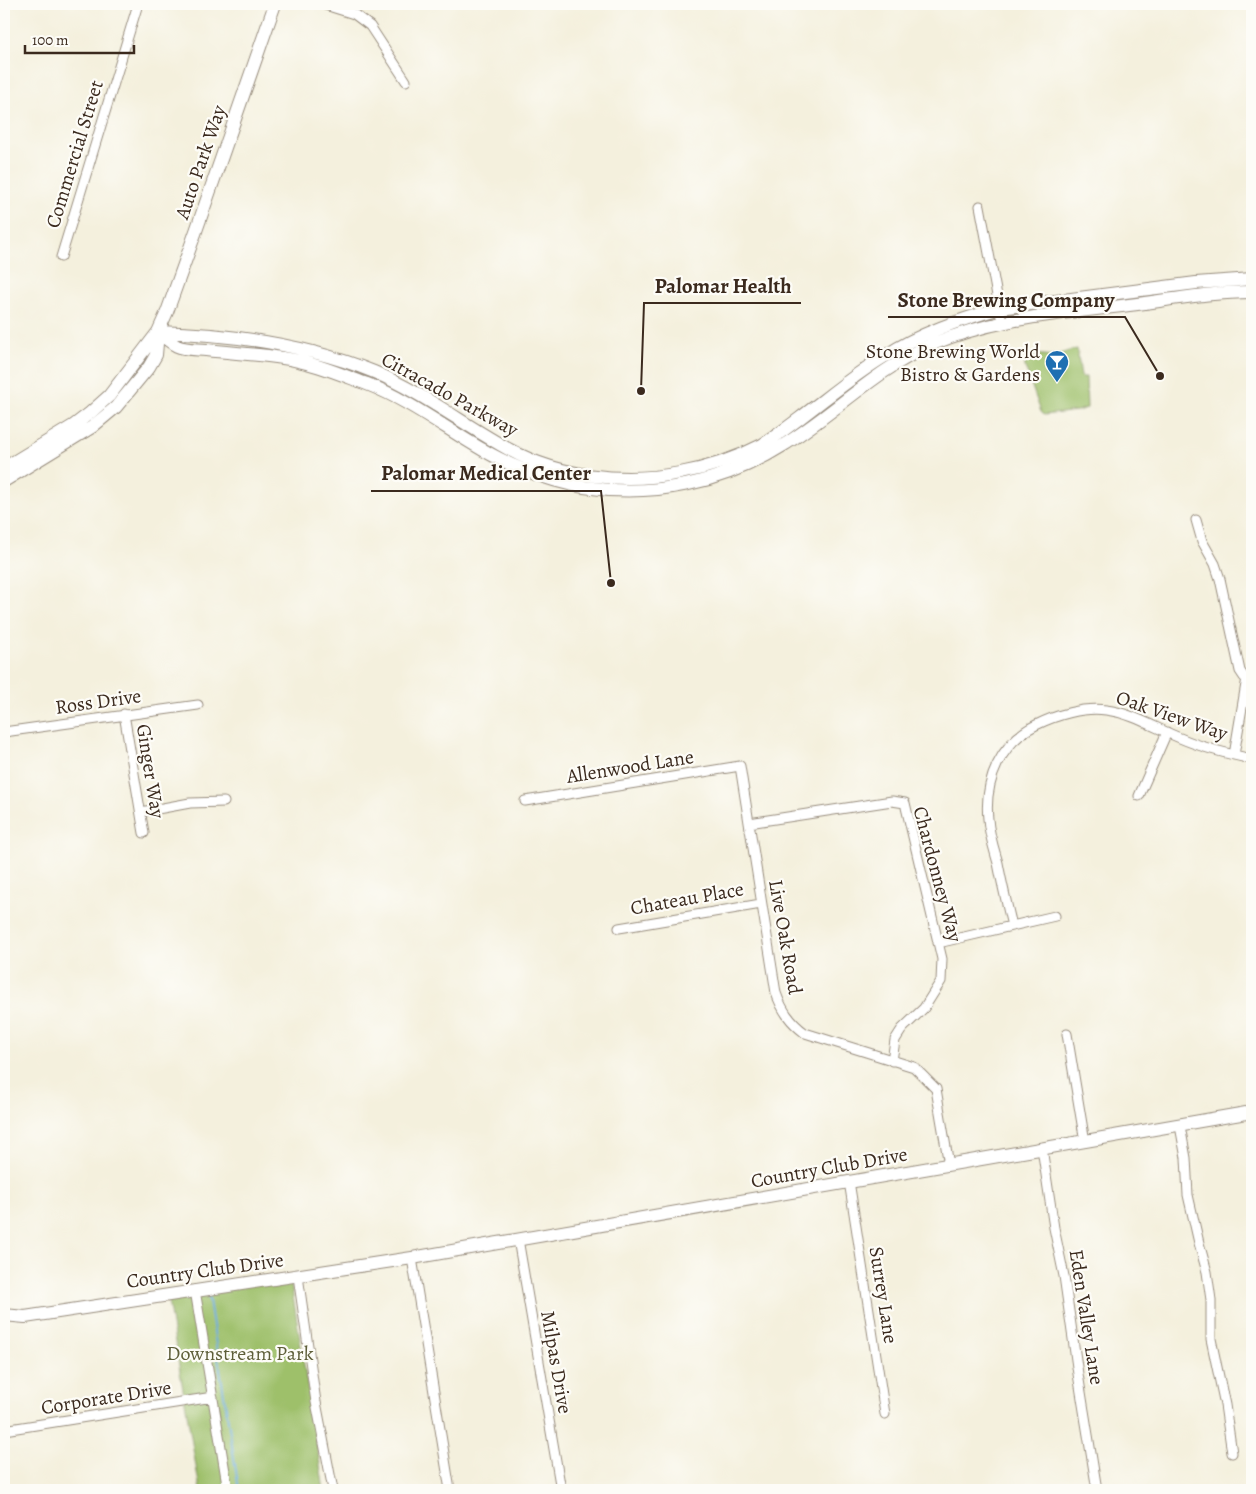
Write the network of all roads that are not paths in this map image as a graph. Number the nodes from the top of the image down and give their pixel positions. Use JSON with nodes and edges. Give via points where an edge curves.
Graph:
{"nodes":[{"id":1,"x":138,"y":4,"type":"edge"},
{"id":2,"x":275,"y":4,"type":"edge"},
{"id":3,"x":322,"y":4,"type":"edge"},
{"id":4,"x":406,"y":80,"type":"dead end"},
{"id":5,"x":980,"y":206,"type":"dead end"},
{"id":6,"x":61,"y":257,"type":"dead end"},
{"id":7,"x":1252,"y":279,"type":"edge"},
{"id":8,"x":1252,"y":292,"type":"edge"},
{"id":9,"x":1000,"y":308,"type":"junction"},
{"id":10,"x":1002,"y":322,"type":"junction"},
{"id":11,"x":158,"y":332,"type":"junction"},
{"id":12,"x":4,"y":468,"type":"edge"},
{"id":13,"x":4,"y":482,"type":"edge"},
{"id":14,"x":1196,"y":520,"type":"dead end"},
{"id":15,"x":1250,"y":680,"type":"edge"},
{"id":16,"x":198,"y":704,"type":"dead end"},
{"id":17,"x":124,"y":714,"type":"junction"},
{"id":18,"x":4,"y":732,"type":"edge"},
{"id":19,"x":1167,"y":732,"type":"junction"},
{"id":20,"x":1234,"y":755,"type":"junction"},
{"id":21,"x":1252,"y":759,"type":"edge"},
{"id":22,"x":740,"y":766,"type":"joint"},
{"id":23,"x":1139,"y":796,"type":"dead end"},
{"id":24,"x":525,"y":801,"type":"dead end"},
{"id":25,"x":224,"y":802,"type":"dead end"},
{"id":26,"x":140,"y":812,"type":"junction"},
{"id":27,"x":749,"y":823,"type":"junction"},
{"id":28,"x":144,"y":833,"type":"dead end"},
{"id":29,"x":761,"y":904,"type":"junction"},
{"id":30,"x":1055,"y":916,"type":"dead end"},
{"id":31,"x":1012,"y":926,"type":"junction"},
{"id":32,"x":618,"y":928,"type":"dead end"},
{"id":33,"x":938,"y":943,"type":"junction"},
{"id":34,"x":1067,"y":1034,"type":"dead end"},
{"id":35,"x":892,"y":1061,"type":"junction"},
{"id":36,"x":1252,"y":1112,"type":"edge"},
{"id":37,"x":1180,"y":1126,"type":"junction"},
{"id":38,"x":1085,"y":1142,"type":"junction"},
{"id":39,"x":1042,"y":1148,"type":"junction"},
{"id":40,"x":949,"y":1165,"type":"junction"},
{"id":41,"x":849,"y":1181,"type":"junction"},
{"id":42,"x":518,"y":1239,"type":"junction"},
{"id":43,"x":412,"y":1258,"type":"junction"},
{"id":44,"x":298,"y":1276,"type":"junction"},
{"id":45,"x":195,"y":1290,"type":"junction"},
{"id":46,"x":4,"y":1315,"type":"edge"},
{"id":47,"x":213,"y":1397,"type":"junction"},
{"id":48,"x":885,"y":1414,"type":"dead end"},
{"id":49,"x":4,"y":1430,"type":"edge"},
{"id":50,"x":1232,"y":1453,"type":"dead end"},
{"id":51,"x":228,"y":1490,"type":"edge"},
{"id":52,"x":333,"y":1490,"type":"edge"},
{"id":53,"x":450,"y":1490,"type":"edge"},
{"id":54,"x":561,"y":1490,"type":"edge"},
{"id":55,"x":1097,"y":1490,"type":"edge"}],
"edges":[{"from":1,"to":6,"type":"street","name":"Commercial Street"},
{"from":2,"to":11,"type":"main road","name":"Auto Park Way"},
{"from":3,"to":4,"type":"street","via":[[354,14],[370,26]]},
{"from":5,"to":9,"type":"street"},
{"from":7,"to":9,"type":"main road","name":"Citracado Parkway"},
{"from":8,"to":10,"type":"main road","name":"Citracado Parkway"},
{"from":9,"to":10,"type":"street"},
{"from":9,"to":11,"type":"main road","name":"Citracado Parkway","via":[[940,328],[887,354],[762,445],[699,469],[635,478],[579,473],[534,460],[512,451],[391,380],[305,349],[270,342]]},
{"from":10,"to":11,"type":"main road","name":"Citracado Parkway","via":[[964,332],[912,354],[784,445],[742,467],[708,480],[642,491],[582,486],[520,469],[404,401],[335,372],[284,358],[179,347]]},
{"from":11,"to":12,"type":"main road","name":"Auto Park Way","via":[[109,396],[90,413]]},
{"from":11,"to":13,"type":"main road","name":"Auto Park Way","via":[[156,355],[150,366],[116,407],[92,427]]},
{"from":14,"to":15,"type":"street","via":[[1220,580],[1240,671]]},
{"from":15,"to":20,"type":"street"},
{"from":16,"to":17,"type":"street","name":"Ross Drive"},
{"from":17,"to":18,"type":"street","name":"Ross Drive"},
{"from":17,"to":26,"type":"street","name":"Ginger Way"},
{"from":19,"to":20,"type":"street","name":"Oak View Way"},
{"from":19,"to":23,"type":"street"},
{"from":19,"to":31,"type":"street","name":"Oak View Way","via":[[1124,714],[1080,710],[1025,730],[1009,746],[996,765],[987,801],[988,820]]},
{"from":20,"to":21,"type":"street","name":"Oak View Way"},
{"from":22,"to":24,"type":"street","name":"Allenwood Lane"},
{"from":22,"to":27,"type":"street","name":"Live Oak Road"},
{"from":25,"to":26,"type":"street","via":[[190,802]]},
{"from":26,"to":28,"type":"street","name":"Ginger Way"},
{"from":27,"to":29,"type":"street","name":"Live Oak Road"},
{"from":27,"to":33,"type":"street","name":"Chardonney Way","via":[[892,801],[905,804]]},
{"from":29,"to":32,"type":"street","name":"Chateau Place"},
{"from":29,"to":35,"type":"street","name":"Live Oak Road","via":[[776,993],[794,1025],[805,1033]]},
{"from":30,"to":31,"type":"street"},
{"from":31,"to":33,"type":"street"},
{"from":33,"to":35,"type":"street","name":"Chardonney Way","via":[[942,959],[941,981],[924,1008],[902,1029]]},
{"from":34,"to":38,"type":"street"},
{"from":35,"to":40,"type":"street","name":"Live Oak Road","via":[[914,1067],[936,1089]]},
{"from":36,"to":37,"type":"main road","name":"Country Club Drive"},
{"from":37,"to":38,"type":"main road","name":"Country Club Drive"},
{"from":37,"to":50,"type":"street","via":[[1188,1195],[1208,1272],[1212,1339]]},
{"from":38,"to":39,"type":"main road","name":"Country Club Drive"},
{"from":39,"to":40,"type":"main road","name":"Country Club Drive"},
{"from":39,"to":55,"type":"street","name":"Eden Valley Lane"},
{"from":40,"to":41,"type":"main road","name":"Country Club Drive"},
{"from":41,"to":42,"type":"main road","name":"Country Club Drive"},
{"from":41,"to":48,"type":"street","name":"Surrey Lane"},
{"from":42,"to":43,"type":"main road","name":"Country Club Drive"},
{"from":42,"to":54,"type":"street","name":"Milpas Drive"},
{"from":43,"to":44,"type":"main road","name":"Country Club Drive"},
{"from":43,"to":53,"type":"street"},
{"from":44,"to":45,"type":"main road","name":"Country Club Drive"},
{"from":44,"to":52,"type":"street","via":[[316,1402]]},
{"from":45,"to":46,"type":"main road","name":"Country Club Drive","via":[[25,1317]]},
{"from":45,"to":47,"type":"street"},
{"from":47,"to":49,"type":"street","name":"Corporate Drive"},
{"from":47,"to":51,"type":"street"}]}
